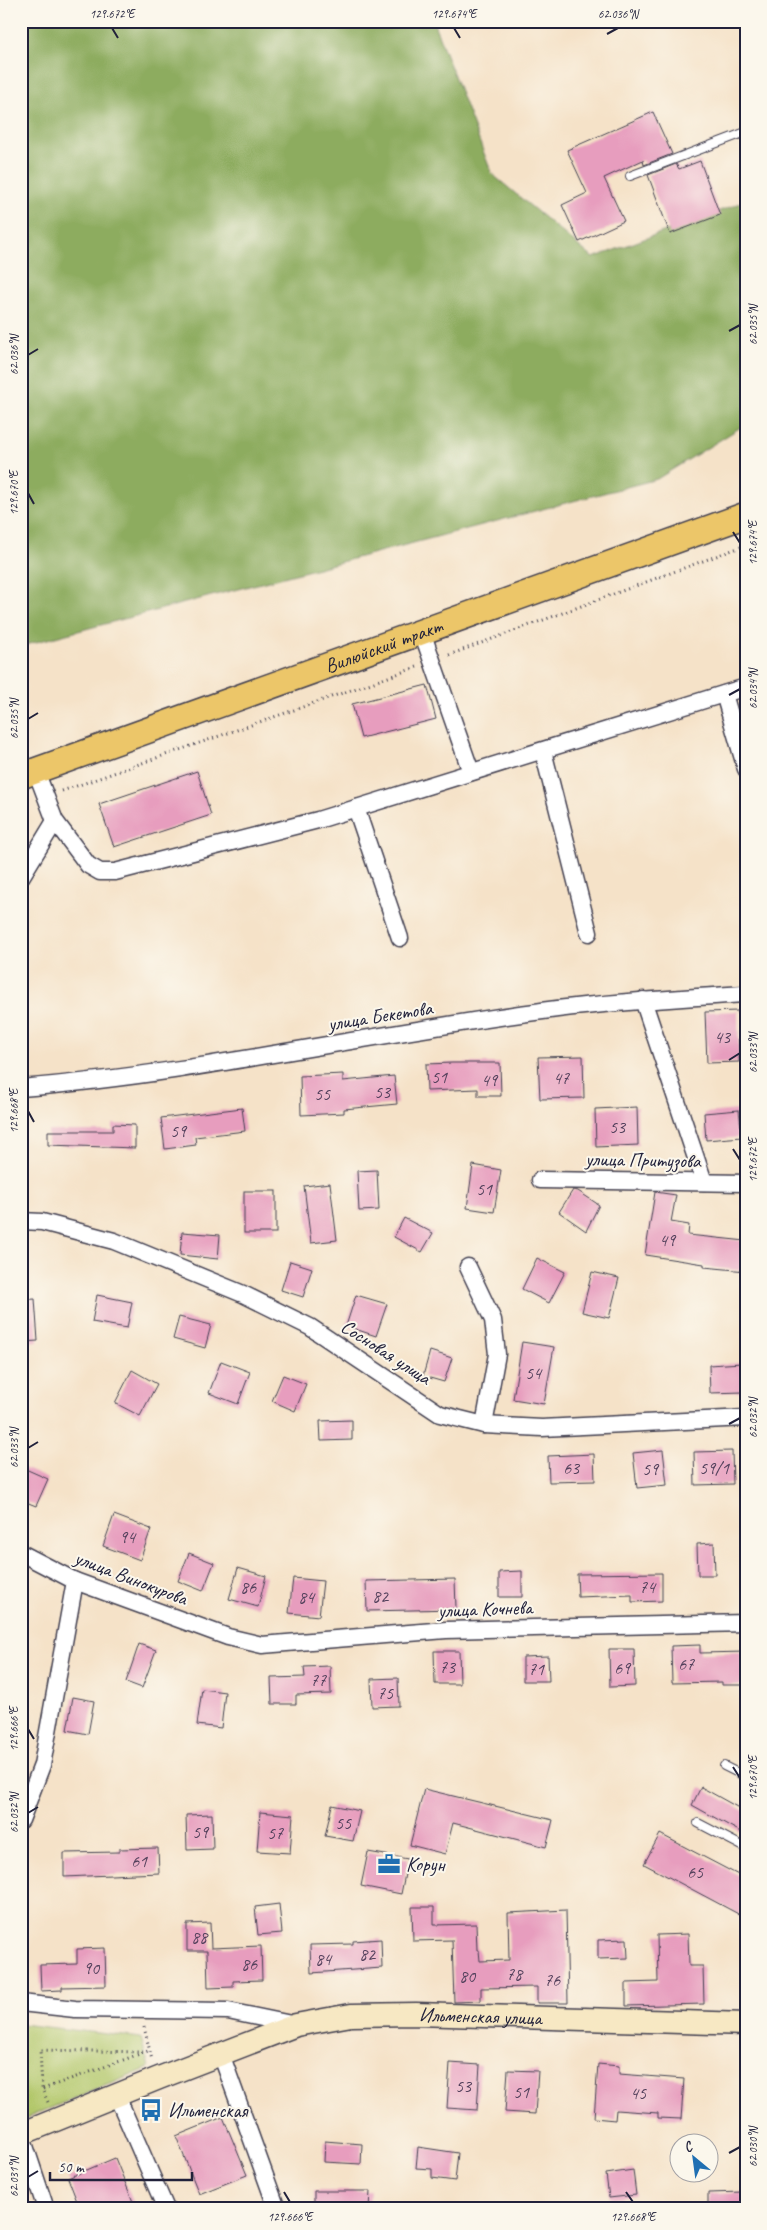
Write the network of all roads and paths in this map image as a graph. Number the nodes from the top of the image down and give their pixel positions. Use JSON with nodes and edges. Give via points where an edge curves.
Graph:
{"nodes":[{"id":1,"x":746,"y":132,"type":"edge"},
{"id":2,"x":630,"y":176,"type":"dead end"},
{"id":3,"x":746,"y":515,"type":"edge"},
{"id":4,"x":746,"y":545,"type":"edge"},
{"id":5,"x":422,"y":632,"type":"junction"},
{"id":6,"x":432,"y":662,"type":"junction"},
{"id":7,"x":746,"y":687,"type":"edge"},
{"id":8,"x":724,"y":694,"type":"junction"},
{"id":9,"x":543,"y":751,"type":"junction"},
{"id":10,"x":746,"y":769,"type":"edge"},
{"id":11,"x":471,"y":772,"type":"junction"},
{"id":12,"x":29,"y":773,"type":"edge"},
{"id":13,"x":46,"y":796,"type":"junction"},
{"id":14,"x":21,"y":804,"type":"edge"},
{"id":15,"x":356,"y":808,"type":"junction"},
{"id":16,"x":55,"y":820,"type":"junction"},
{"id":17,"x":21,"y":877,"type":"edge"},
{"id":18,"x":589,"y":933,"type":"dead end"},
{"id":19,"x":400,"y":938,"type":"dead end"},
{"id":20,"x":746,"y":994,"type":"edge"},
{"id":21,"x":643,"y":1000,"type":"junction"},
{"id":22,"x":21,"y":1088,"type":"edge"},
{"id":23,"x":540,"y":1180,"type":"dead end"},
{"id":24,"x":704,"y":1182,"type":"junction"},
{"id":25,"x":746,"y":1182,"type":"edge"},
{"id":26,"x":21,"y":1221,"type":"edge"},
{"id":27,"x":468,"y":1267,"type":"dead end"},
{"id":28,"x":746,"y":1418,"type":"edge"},
{"id":29,"x":484,"y":1425,"type":"junction"},
{"id":30,"x":21,"y":1553,"type":"edge"},
{"id":31,"x":75,"y":1581,"type":"junction"},
{"id":32,"x":746,"y":1623,"type":"edge"},
{"id":33,"x":228,"y":1637,"type":"joint"},
{"id":34,"x":724,"y":1766,"type":"dead end"},
{"id":35,"x":746,"y":1777,"type":"edge"},
{"id":36,"x":21,"y":1820,"type":"edge"},
{"id":37,"x":698,"y":1823,"type":"dead end"},
{"id":38,"x":746,"y":1848,"type":"edge"},
{"id":39,"x":21,"y":2003,"type":"edge"},
{"id":40,"x":140,"y":2010,"type":"junction"},
{"id":41,"x":746,"y":2024,"type":"edge"},
{"id":42,"x":296,"y":2025,"type":"junction"},
{"id":43,"x":146,"y":2052,"type":"junction"},
{"id":44,"x":221,"y":2054,"type":"junction"},
{"id":45,"x":159,"y":2078,"type":"junction"},
{"id":46,"x":42,"y":2089,"type":"junction"},
{"id":47,"x":118,"y":2096,"type":"junction"},
{"id":48,"x":54,"y":2120,"type":"junction"},
{"id":49,"x":21,"y":2134,"type":"edge"},
{"id":50,"x":46,"y":2209,"type":"edge"},
{"id":51,"x":166,"y":2209,"type":"edge"},
{"id":52,"x":277,"y":2209,"type":"edge"}],
"edges":[{"from":1,"to":2,"type":"lane"},
{"from":3,"to":5,"type":"main road","name":"Вилюйский тракт"},
{"from":4,"to":6,"type":"path"},
{"from":5,"to":6,"type":"street"},
{"from":5,"to":12,"type":"main road","name":"Вилюйский тракт"},
{"from":6,"to":11,"type":"street"},
{"from":6,"to":13,"type":"path"},
{"from":7,"to":8,"type":"street"},
{"from":8,"to":9,"type":"street"},
{"from":8,"to":10,"type":"street"},
{"from":9,"to":11,"type":"street"},
{"from":9,"to":18,"type":"street"},
{"from":11,"to":15,"type":"street"},
{"from":12,"to":13,"type":"street"},
{"from":13,"to":14,"type":"path"},
{"from":13,"to":16,"type":"street"},
{"from":15,"to":16,"type":"street","via":[[115,872],[100,872],[88,865]]},
{"from":15,"to":19,"type":"street"},
{"from":16,"to":17,"type":"street"},
{"from":20,"to":21,"type":"street","name":"улица Бекетова"},
{"from":21,"to":22,"type":"street","name":"улица Бекетова","via":[[556,1010],[104,1081]]},
{"from":21,"to":24,"type":"street"},
{"from":23,"to":24,"type":"street","name":"улица Притузова"},
{"from":24,"to":25,"type":"street","name":"улица Притузова"},
{"from":26,"to":29,"type":"street","name":"Сосновая улица","via":[[42,1222],[114,1241],[243,1294],[310,1328],[440,1414]]},
{"from":27,"to":29,"type":"street","via":[[493,1320],[497,1354]]},
{"from":28,"to":29,"type":"street","name":"Сосновая улица","via":[[542,1428]]},
{"from":30,"to":31,"type":"street","name":"улица Винокурова"},
{"from":31,"to":33,"type":"street","name":"улица Винокурова"},
{"from":31,"to":36,"type":"street","via":[[42,1765]]},
{"from":32,"to":33,"type":"street","name":"улица Кочнева","via":[[446,1630],[262,1645]]},
{"from":34,"to":35,"type":"lane"},
{"from":37,"to":38,"type":"lane"},
{"from":39,"to":40,"type":"street","via":[[76,2009]]},
{"from":40,"to":42,"type":"street","via":[[228,2011]]},
{"from":40,"to":43,"type":"path"},
{"from":41,"to":42,"type":"main road","name":"Ильменская улица","via":[[416,2014],[350,2016]]},
{"from":42,"to":44,"type":"main road","name":"Ильменская улица"},
{"from":43,"to":45,"type":"path"},
{"from":43,"to":46,"type":"path"},
{"from":43,"to":46,"type":"path","via":[[40,2050]]},
{"from":44,"to":45,"type":"main road","name":"Ильменская улица"},
{"from":44,"to":52,"type":"street"},
{"from":45,"to":47,"type":"main road","name":"Ильменская улица"},
{"from":46,"to":48,"type":"path"},
{"from":47,"to":48,"type":"main road","name":"Ильменская улица"},
{"from":47,"to":51,"type":"street"},
{"from":48,"to":49,"type":"main road","name":"Ильменская улица"},
{"from":49,"to":50,"type":"street"}]}
